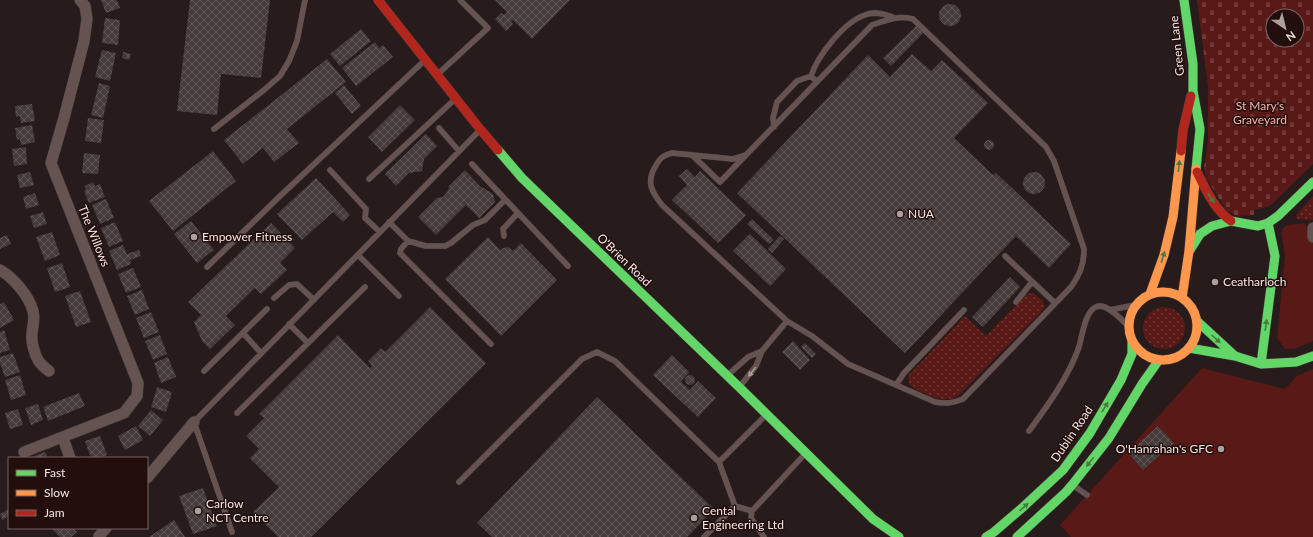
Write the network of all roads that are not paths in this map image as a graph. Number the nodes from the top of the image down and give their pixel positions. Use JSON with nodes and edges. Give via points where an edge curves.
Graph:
{"nodes":[{"id":1,"x":80,"y":0,"type":"edge"},
{"id":2,"x":305,"y":0,"type":"edge"},
{"id":3,"x":378,"y":0,"type":"edge"},
{"id":4,"x":460,"y":0,"type":"edge"},
{"id":5,"x":1184,"y":0,"type":"edge"},
{"id":6,"x":895,"y":18,"type":"junction"},
{"id":7,"x":425,"y":60,"type":"junction"},
{"id":8,"x":437,"y":75,"type":"junction"},
{"id":9,"x":811,"y":76,"type":"junction"},
{"id":10,"x":817,"y":82,"type":"junction"},
{"id":11,"x":1193,"y":90,"type":"junction"},
{"id":12,"x":456,"y":99,"type":"junction"},
{"id":13,"x":774,"y":126,"type":"junction"},
{"id":14,"x":214,"y":128,"type":"dead end"},
{"id":15,"x":439,"y":128,"type":"dead end"},
{"id":16,"x":480,"y":129,"type":"junction"},
{"id":17,"x":459,"y":151,"type":"junction"},
{"id":18,"x":692,"y":155,"type":"junction"},
{"id":19,"x":746,"y":155,"type":"junction"},
{"id":20,"x":472,"y":164,"type":"dead end"},
{"id":21,"x":330,"y":170,"type":"dead end"},
{"id":22,"x":1197,"y":172,"type":"junction"},
{"id":23,"x":368,"y":179,"type":"dead end"},
{"id":24,"x":1313,"y":182,"type":"edge"},
{"id":25,"x":505,"y":200,"type":"junction"},
{"id":26,"x":518,"y":213,"type":"junction"},
{"id":27,"x":1212,"y":217,"type":"dead end"},
{"id":28,"x":1187,"y":218,"type":"junction"},
{"id":29,"x":1229,"y":219,"type":"junction"},
{"id":30,"x":389,"y":222,"type":"junction"},
{"id":31,"x":1268,"y":223,"type":"junction"},
{"id":32,"x":1313,"y":228,"type":"edge"},
{"id":33,"x":380,"y":232,"type":"junction"},
{"id":34,"x":504,"y":236,"type":"dead end"},
{"id":35,"x":1313,"y":237,"type":"edge"},
{"id":36,"x":408,"y":241,"type":"junction"},
{"id":37,"x":1189,"y":251,"type":"junction"},
{"id":38,"x":358,"y":255,"type":"junction"},
{"id":39,"x":1005,"y":256,"type":"dead end"},
{"id":40,"x":568,"y":266,"type":"dead end"},
{"id":41,"x":207,"y":267,"type":"dead end"},
{"id":42,"x":0,"y":270,"type":"edge"},
{"id":43,"x":1032,"y":282,"type":"junction"},
{"id":44,"x":365,"y":287,"type":"dead end"},
{"id":45,"x":1150,"y":294,"type":"junction"},
{"id":46,"x":399,"y":296,"type":"dead end"},
{"id":47,"x":274,"y":298,"type":"dead end"},
{"id":48,"x":1182,"y":298,"type":"junction"},
{"id":49,"x":314,"y":300,"type":"junction"},
{"id":50,"x":1016,"y":302,"type":"dead end"},
{"id":51,"x":1055,"y":304,"type":"junction"},
{"id":52,"x":1135,"y":305,"type":"junction"},
{"id":53,"x":267,"y":309,"type":"dead end"},
{"id":54,"x":964,"y":310,"type":"dead end"},
{"id":55,"x":1110,"y":310,"type":"junction"},
{"id":56,"x":787,"y":321,"type":"junction"},
{"id":57,"x":1197,"y":322,"type":"junction"},
{"id":58,"x":289,"y":324,"type":"junction"},
{"id":59,"x":1128,"y":326,"type":"junction"},
{"id":60,"x":243,"y":333,"type":"junction"},
{"id":61,"x":1132,"y":342,"type":"junction"},
{"id":62,"x":308,"y":343,"type":"junction"},
{"id":63,"x":492,"y":344,"type":"dead end"},
{"id":64,"x":1189,"y":348,"type":"junction"},
{"id":65,"x":762,"y":350,"type":"junction"},
{"id":66,"x":261,"y":353,"type":"junction"},
{"id":67,"x":1235,"y":356,"type":"junction"},
{"id":68,"x":1313,"y":356,"type":"edge"},
{"id":69,"x":1159,"y":360,"type":"junction"},
{"id":70,"x":1261,"y":364,"type":"junction"},
{"id":71,"x":49,"y":371,"type":"dead end"},
{"id":72,"x":204,"y":371,"type":"dead end"},
{"id":73,"x":727,"y":375,"type":"junction"},
{"id":74,"x":896,"y":385,"type":"junction"},
{"id":75,"x":739,"y":387,"type":"junction"},
{"id":76,"x":237,"y":413,"type":"dead end"},
{"id":77,"x":767,"y":414,"type":"junction"},
{"id":78,"x":194,"y":422,"type":"junction"},
{"id":79,"x":1029,"y":431,"type":"dead end"},
{"id":80,"x":63,"y":438,"type":"junction"},
{"id":81,"x":24,"y":452,"type":"dead end"},
{"id":82,"x":806,"y":453,"type":"junction"},
{"id":83,"x":70,"y":457,"type":"edge"},
{"id":84,"x":719,"y":462,"type":"junction"},
{"id":85,"x":148,"y":477,"type":"edge"},
{"id":86,"x":459,"y":482,"type":"dead end"},
{"id":87,"x":1072,"y":485,"type":"junction"},
{"id":88,"x":1086,"y":495,"type":"dead end"},
{"id":89,"x":735,"y":506,"type":"junction"},
{"id":90,"x":752,"y":511,"type":"junction"},
{"id":91,"x":873,"y":519,"type":"junction"},
{"id":92,"x":232,"y":532,"type":"dead end"},
{"id":93,"x":704,"y":537,"type":"edge"},
{"id":94,"x":764,"y":537,"type":"edge"},
{"id":95,"x":882,"y":537,"type":"edge"},
{"id":96,"x":899,"y":537,"type":"edge"},
{"id":97,"x":986,"y":537,"type":"edge"},
{"id":98,"x":1017,"y":537,"type":"edge"}],
"edges":[{"from":1,"to":80,"type":"street","name":"The Willows","via":[[85,6],[87,19],[84,41],[51,163],[138,385],[137,396],[124,413]]},
{"from":2,"to":14,"type":"lane","via":[[298,42],[280,76]]},
{"from":3,"to":7,"type":"main road","name":"O'Brien Road"},
{"from":4,"to":8,"type":"lane","via":[[488,28]]},
{"from":5,"to":11,"type":"main road","name":"Green Lane"},
{"from":6,"to":9,"type":"lane","via":[[881,13],[866,14],[854,21],[835,38],[814,67]]},
{"from":6,"to":10,"type":"lane","via":[[872,25]]},
{"from":6,"to":51,"type":"lane","via":[[904,16],[913,19],[1046,147],[1054,161],[1084,249],[1080,274]]},
{"from":7,"to":8,"type":"main road","name":"O'Brien Road"},
{"from":7,"to":41,"type":"lane"},
{"from":8,"to":12,"type":"main road","name":"O'Brien Road"},
{"from":9,"to":10,"type":"lane"},
{"from":9,"to":13,"type":"lane","via":[[798,81],[777,102]]},
{"from":10,"to":13,"type":"lane"},
{"from":11,"to":22,"type":"main road","via":[[1200,129]]},
{"from":28,"to":11,"type":"main road","one_way":true,"via":[[1183,130]]},
{"from":12,"to":16,"type":"main road","name":"O'Brien Road"},
{"from":12,"to":23,"type":"lane"},
{"from":13,"to":19,"type":"lane"},
{"from":15,"to":17,"type":"lane"},
{"from":16,"to":17,"type":"lane"},
{"from":16,"to":73,"type":"main road","name":"O'Brien Road","via":[[522,178]]},
{"from":17,"to":30,"type":"lane"},
{"from":18,"to":19,"type":"lane","via":[[733,159]]},
{"from":18,"to":19,"type":"lane","via":[[720,182]]},
{"from":18,"to":56,"type":"lane","via":[[672,153],[662,156],[652,172],[650,182],[654,193],[662,205]]},
{"from":20,"to":25,"type":"lane"},
{"from":21,"to":33,"type":"lane","via":[[366,209],[364,218]]},
{"from":22,"to":28,"type":"main road"},
{"from":22,"to":29,"type":"main road","one_way":true,"via":[[1210,197]]},
{"from":24,"to":31,"type":"main road"},
{"from":25,"to":26,"type":"lane"},
{"from":25,"to":36,"type":"lane","via":[[485,220],[445,246],[426,246]]},
{"from":26,"to":34,"type":"lane","via":[[503,229]]},
{"from":26,"to":40,"type":"lane"},
{"from":27,"to":29,"type":"main road"},
{"from":28,"to":37,"type":"main road"},
{"from":45,"to":28,"type":"main road","one_way":true,"via":[[1164,255]]},
{"from":29,"to":31,"type":"main road","via":[[1258,226]]},
{"from":29,"to":37,"type":"main road","via":[[1200,234]]},
{"from":30,"to":33,"type":"lane"},
{"from":30,"to":36,"type":"lane"},
{"from":70,"to":31,"type":"main road","one_way":true,"via":[[1275,256]]},
{"from":32,"to":35,"type":"street"},
{"from":33,"to":38,"type":"lane"},
{"from":36,"to":63,"type":"lane","via":[[400,253]]},
{"from":37,"to":48,"type":"main road"},
{"from":38,"to":46,"type":"lane"},
{"from":38,"to":49,"type":"lane"},
{"from":39,"to":43,"type":"lane"},
{"from":42,"to":71,"type":"street","via":[[21,288],[28,299],[33,311],[34,347],[38,360]]},
{"from":43,"to":50,"type":"lane"},
{"from":43,"to":51,"type":"lane"},
{"from":44,"to":62,"type":"lane"},
{"from":45,"to":48,"type":"main road","via":[[1172,293]]},
{"from":45,"to":52,"type":"main road"},
{"from":47,"to":49,"type":"lane","via":[[289,285],[297,284]]},
{"from":48,"to":57,"type":"main road","via":[[1189,304]]},
{"from":49,"to":58,"type":"lane"},
{"from":51,"to":74,"type":"lane","via":[[962,399],[953,403],[940,403]]},
{"from":52,"to":55,"type":"lane"},
{"from":52,"to":59,"type":"main road"},
{"from":53,"to":60,"type":"lane"},
{"from":54,"to":74,"type":"lane","via":[[904,373]]},
{"from":55,"to":59,"type":"lane"},
{"from":55,"to":79,"type":"lane","via":[[1101,305],[1089,312],[1076,355],[1063,381]]},
{"from":56,"to":65,"type":"lane"},
{"from":56,"to":74,"type":"lane","via":[[812,336],[848,364]]},
{"from":57,"to":64,"type":"main road","via":[[1197,331]]},
{"from":57,"to":67,"type":"main road","one_way":true},
{"from":58,"to":62,"type":"lane"},
{"from":58,"to":66,"type":"lane"},
{"from":59,"to":61,"type":"main road"},
{"from":60,"to":66,"type":"lane"},
{"from":60,"to":72,"type":"lane"},
{"from":61,"to":69,"type":"main road","via":[[1148,357]]},
{"from":97,"to":61,"type":"main road","name":"Dublin Road","one_way":true,"via":[[1017,513],[1063,470],[1090,433],[1121,380],[1132,354]]},
{"from":62,"to":76,"type":"lane"},
{"from":64,"to":67,"type":"main road"},
{"from":64,"to":69,"type":"main road","via":[[1180,355]]},
{"from":65,"to":73,"type":"lane","via":[[748,357]]},
{"from":65,"to":75,"type":"lane","one_way":true,"via":[[756,366]]},
{"from":66,"to":78,"type":"lane"},
{"from":67,"to":70,"type":"main road"},
{"from":68,"to":70,"type":"main road","via":[[1296,362]]},
{"from":69,"to":87,"type":"main road","one_way":true,"via":[[1109,438]]},
{"from":73,"to":75,"type":"main road","name":"O'Brien Road"},
{"from":75,"to":77,"type":"main road","name":"O'Brien Road"},
{"from":77,"to":82,"type":"main road","name":"O'Brien Road"},
{"from":77,"to":84,"type":"lane"},
{"from":78,"to":85,"type":"street"},
{"from":78,"to":92,"type":"lane"},
{"from":80,"to":81,"type":"street","name":"The Willows"},
{"from":80,"to":83,"type":"street"},
{"from":82,"to":90,"type":"lane"},
{"from":82,"to":91,"type":"main road","name":"O'Brien Road"},
{"from":84,"to":86,"type":"lane","via":[[615,361],[597,352],[582,359]]},
{"from":84,"to":89,"type":"lane"},
{"from":87,"to":88,"type":"lane"},
{"from":87,"to":98,"type":"main road"},
{"from":89,"to":90,"type":"lane"},
{"from":89,"to":93,"type":"lane"},
{"from":90,"to":94,"type":"lane","via":[[751,518]]},
{"from":91,"to":95,"type":"main road","name":"O'Brien Road"},
{"from":91,"to":96,"type":"main road","name":"O'Brien Road"}]}
